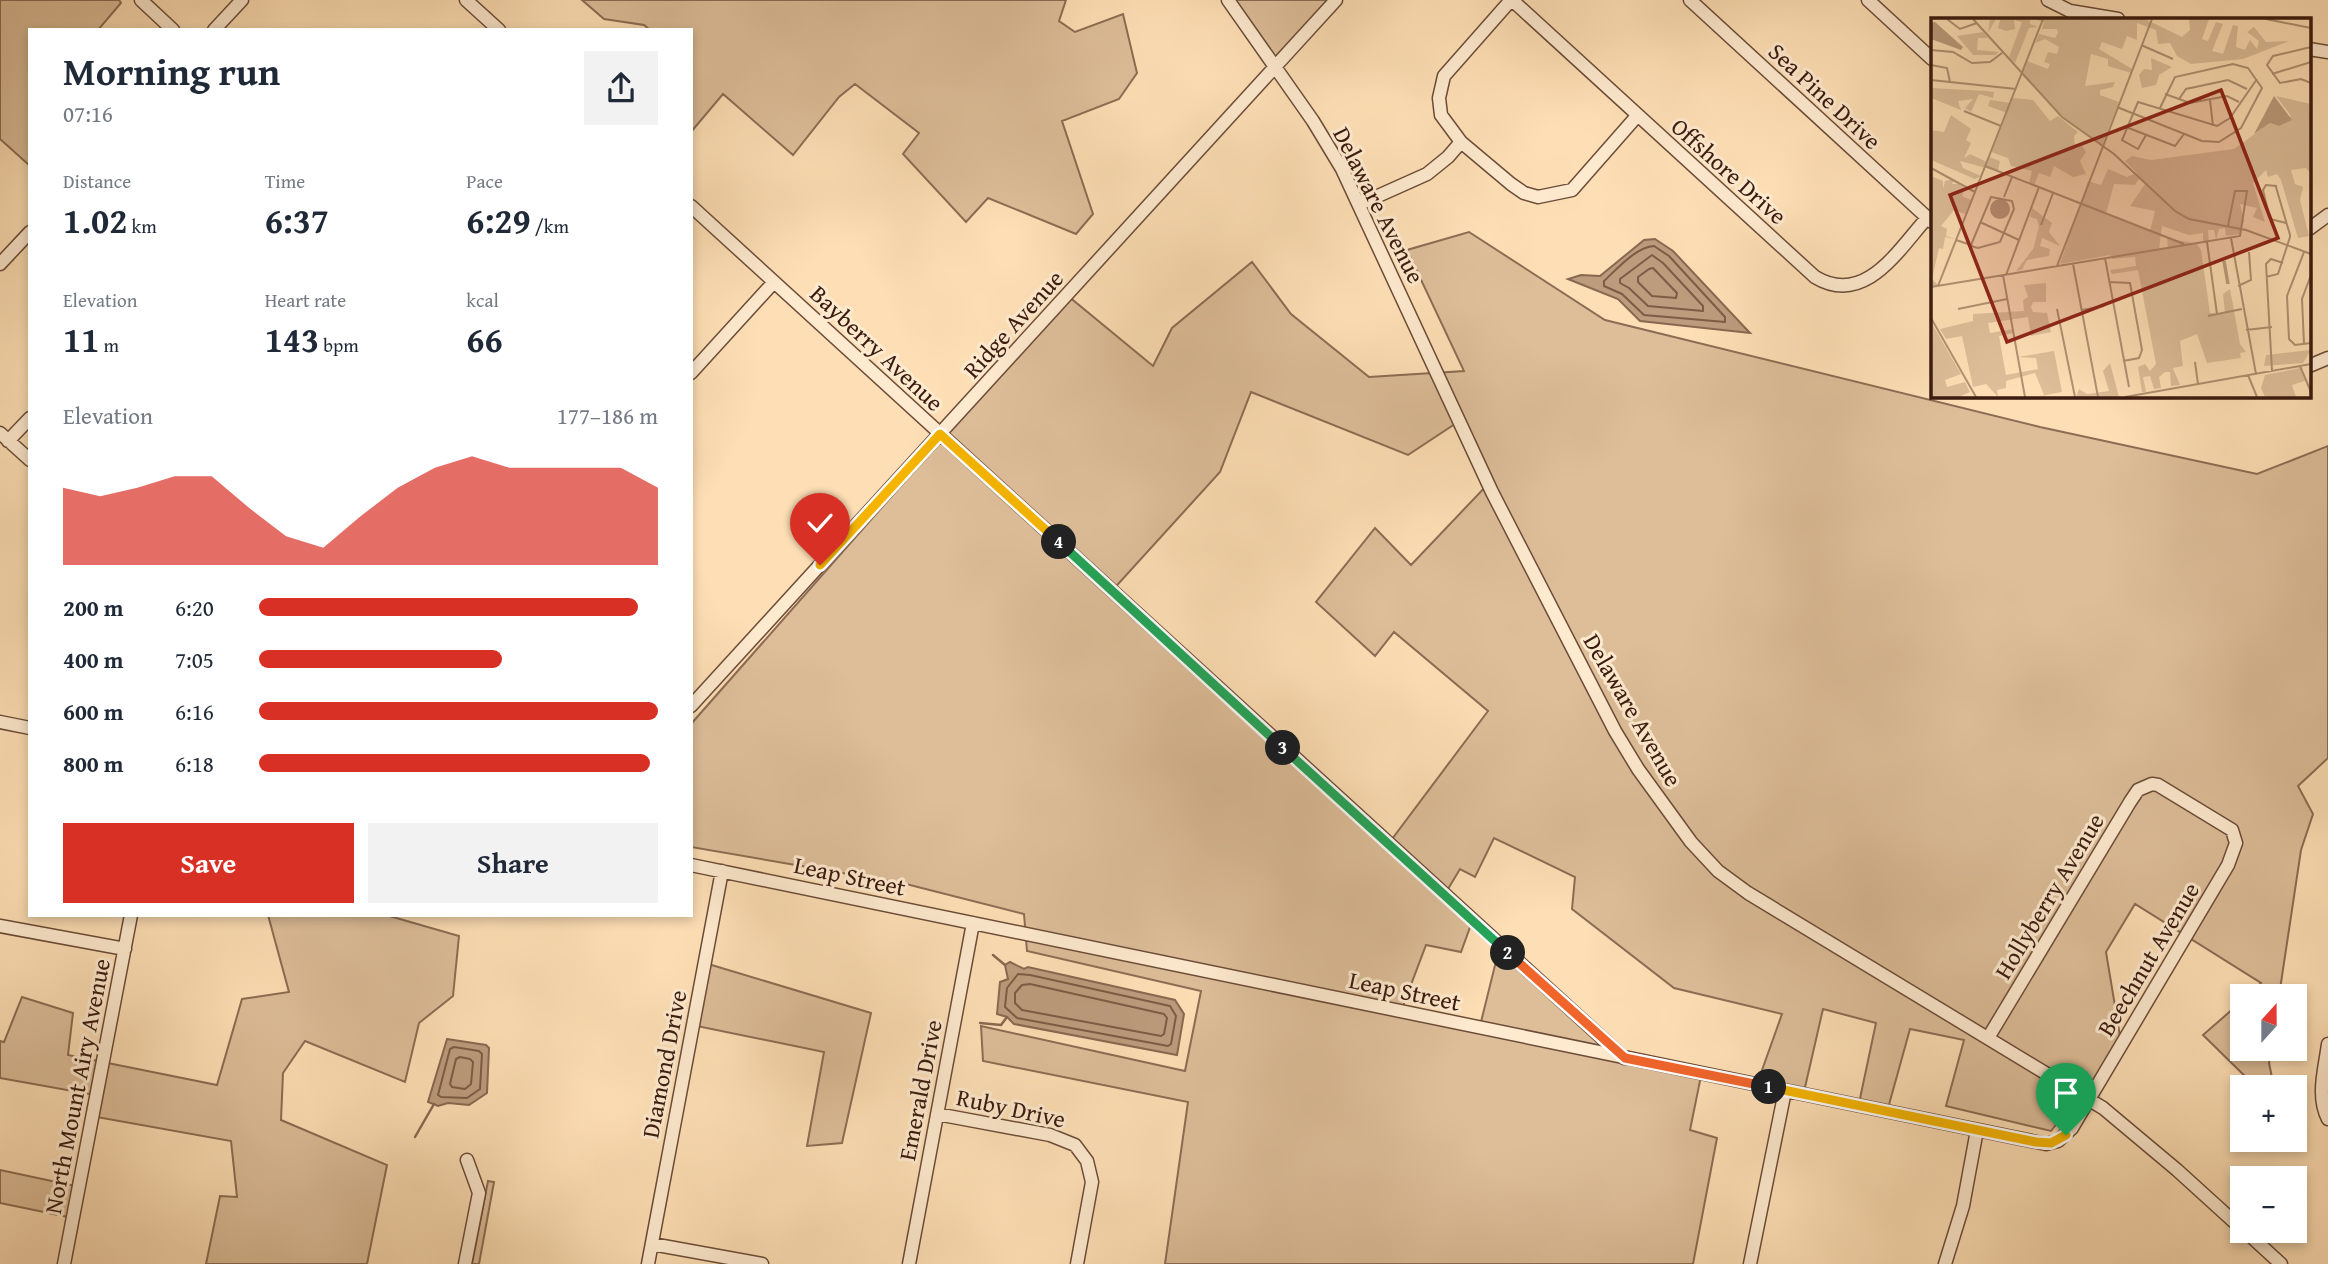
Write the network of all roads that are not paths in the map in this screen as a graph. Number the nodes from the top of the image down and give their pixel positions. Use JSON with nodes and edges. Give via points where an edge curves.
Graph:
{"nodes":[{"id":1,"x":141,"y":0,"type":"edge"},
{"id":2,"x":242,"y":0,"type":"edge"},
{"id":3,"x":466,"y":0,"type":"edge"},
{"id":4,"x":1228,"y":0,"type":"edge"},
{"id":5,"x":1336,"y":0,"type":"edge"},
{"id":6,"x":1512,"y":0,"type":"edge"},
{"id":7,"x":1690,"y":0,"type":"edge"},
{"id":8,"x":1868,"y":0,"type":"edge"},
{"id":9,"x":2048,"y":0,"type":"edge"},
{"id":10,"x":2112,"y":18,"type":"edge"},
{"id":11,"x":171,"y":28,"type":"edge"},
{"id":12,"x":216,"y":28,"type":"edge"},
{"id":13,"x":497,"y":28,"type":"edge"},
{"id":14,"x":2310,"y":49,"type":"edge"},
{"id":15,"x":2328,"y":52,"type":"edge"},
{"id":16,"x":1931,"y":57,"type":"edge"},
{"id":17,"x":1275,"y":67,"type":"junction"},
{"id":18,"x":1637,"y":116,"type":"junction"},
{"id":19,"x":1461,"y":142,"type":"junction"},
{"id":20,"x":1360,"y":204,"type":"junction"},
{"id":21,"x":693,"y":208,"type":"edge"},
{"id":22,"x":2328,"y":215,"type":"edge"},
{"id":23,"x":1930,"y":220,"type":"edge"},
{"id":24,"x":2310,"y":228,"type":"edge"},
{"id":25,"x":28,"y":234,"type":"edge"},
{"id":26,"x":0,"y":264,"type":"edge"},
{"id":27,"x":774,"y":282,"type":"junction"},
{"id":28,"x":2328,"y":358,"type":"edge"},
{"id":29,"x":2310,"y":366,"type":"edge"},
{"id":30,"x":693,"y":371,"type":"edge"},
{"id":31,"x":28,"y":419,"type":"edge"},
{"id":32,"x":940,"y":434,"type":"junction"},
{"id":33,"x":4,"y":437,"type":"edge"},
{"id":34,"x":28,"y":458,"type":"edge"},
{"id":35,"x":693,"y":704,"type":"edge"},
{"id":36,"x":0,"y":722,"type":"edge"},
{"id":37,"x":28,"y":728,"type":"edge"},
{"id":38,"x":2236,"y":838,"type":"joint"},
{"id":39,"x":693,"y":865,"type":"edge"},
{"id":40,"x":722,"y":871,"type":"junction"},
{"id":41,"x":131,"y":917,"type":"edge"},
{"id":42,"x":973,"y":923,"type":"junction"},
{"id":43,"x":0,"y":926,"type":"edge"},
{"id":44,"x":125,"y":948,"type":"junction"},
{"id":45,"x":1988,"y":1038,"type":"junction"},
{"id":46,"x":2328,"y":1044,"type":"edge"},
{"id":47,"x":1625,"y":1058,"type":"junction"},
{"id":48,"x":1785,"y":1091,"type":"junction"},
{"id":49,"x":2089,"y":1099,"type":"junction"},
{"id":50,"x":937,"y":1114,"type":"junction"},
{"id":51,"x":2328,"y":1119,"type":"edge"},
{"id":52,"x":1977,"y":1130,"type":"junction"},
{"id":53,"x":467,"y":1160,"type":"dead end"},
{"id":54,"x":2230,"y":1218,"type":"edge"},
{"id":55,"x":2258,"y":1243,"type":"edge"},
{"id":56,"x":652,"y":1244,"type":"junction"},
{"id":57,"x":64,"y":1264,"type":"edge"},
{"id":58,"x":465,"y":1264,"type":"edge"},
{"id":59,"x":648,"y":1264,"type":"edge"},
{"id":60,"x":762,"y":1264,"type":"edge"},
{"id":61,"x":909,"y":1264,"type":"edge"},
{"id":62,"x":1077,"y":1264,"type":"edge"},
{"id":63,"x":1750,"y":1264,"type":"edge"},
{"id":64,"x":1945,"y":1264,"type":"edge"},
{"id":65,"x":2281,"y":1264,"type":"edge"}],
"edges":[{"from":1,"to":11,"type":"street"},
{"from":2,"to":12,"type":"street"},
{"from":3,"to":13,"type":"street"},
{"from":4,"to":17,"type":"street","name":"Delaware Avenue"},
{"from":5,"to":17,"type":"street","name":"Ridge Avenue"},
{"from":6,"to":18,"type":"street","name":"Offshore Drive"},
{"from":6,"to":19,"type":"street","via":[[1440,86],[1441,116]]},
{"from":7,"to":23,"type":"street","name":"Sea Pine Drive"},
{"from":8,"to":16,"type":"street"},
{"from":9,"to":10,"type":"street","via":[[2070,11]]},
{"from":14,"to":15,"type":"street"},
{"from":17,"to":20,"type":"street","name":"Delaware Avenue","via":[[1329,146]]},
{"from":17,"to":32,"type":"street","name":"Ridge Avenue"},
{"from":18,"to":19,"type":"street","via":[[1572,190],[1538,197],[1511,184]]},
{"from":18,"to":23,"type":"street","name":"Offshore Drive","via":[[1824,283],[1845,287],[1870,279]]},
{"from":19,"to":20,"type":"street","via":[[1427,174]]},
{"from":20,"to":45,"type":"street","name":"Delaware Avenue","via":[[1476,458],[1567,640],[1638,769],[1691,842],[1733,883]]},
{"from":21,"to":27,"type":"street","name":"Bayberry Avenue"},
{"from":22,"to":24,"type":"street"},
{"from":25,"to":26,"type":"street"},
{"from":27,"to":30,"type":"street"},
{"from":27,"to":32,"type":"street","name":"Bayberry Avenue"},
{"from":28,"to":29,"type":"street"},
{"from":31,"to":33,"type":"street"},
{"from":32,"to":35,"type":"street","name":"Ridge Avenue"},
{"from":32,"to":47,"type":"street","name":"Bayberry Avenue"},
{"from":33,"to":34,"type":"street"},
{"from":36,"to":37,"type":"street"},
{"from":38,"to":45,"type":"street","name":"Hollyberry Avenue","via":[[2216,819],[2163,788],[2152,784],[2138,790]]},
{"from":38,"to":49,"type":"street","name":"Beechnut Avenue","via":[[2228,865]]},
{"from":39,"to":40,"type":"street","name":"Leap Street"},
{"from":40,"to":42,"type":"street","name":"Leap Street"},
{"from":40,"to":56,"type":"street","name":"Diamond Drive"},
{"from":41,"to":44,"type":"street","name":"North Mount Airy Avenue"},
{"from":42,"to":47,"type":"street","name":"Leap Street"},
{"from":42,"to":50,"type":"street","name":"Emerald Drive"},
{"from":43,"to":44,"type":"street"},
{"from":44,"to":57,"type":"street","name":"North Mount Airy Avenue"},
{"from":45,"to":49,"type":"street","name":"Delaware Avenue"},
{"from":46,"to":51,"type":"street","via":[[2321,1096]]},
{"from":47,"to":48,"type":"street","name":"Leap Street"},
{"from":48,"to":52,"type":"street","name":"Leap Street"},
{"from":48,"to":63,"type":"street"},
{"from":49,"to":52,"type":"street","name":"Leap Street","via":[[2068,1133],[2055,1142]]},
{"from":49,"to":54,"type":"street","name":"Delaware Avenue"},
{"from":50,"to":61,"type":"street","name":"Emerald Drive"},
{"from":50,"to":62,"type":"street","name":"Ruby Drive","via":[[1050,1135],[1075,1145],[1092,1177]]},
{"from":52,"to":64,"type":"street","via":[[1963,1206]]},
{"from":53,"to":58,"type":"street","via":[[479,1193]]},
{"from":55,"to":65,"type":"street","name":"Delaware Avenue"},
{"from":56,"to":59,"type":"street","name":"Diamond Drive"},
{"from":56,"to":60,"type":"street"}]}
